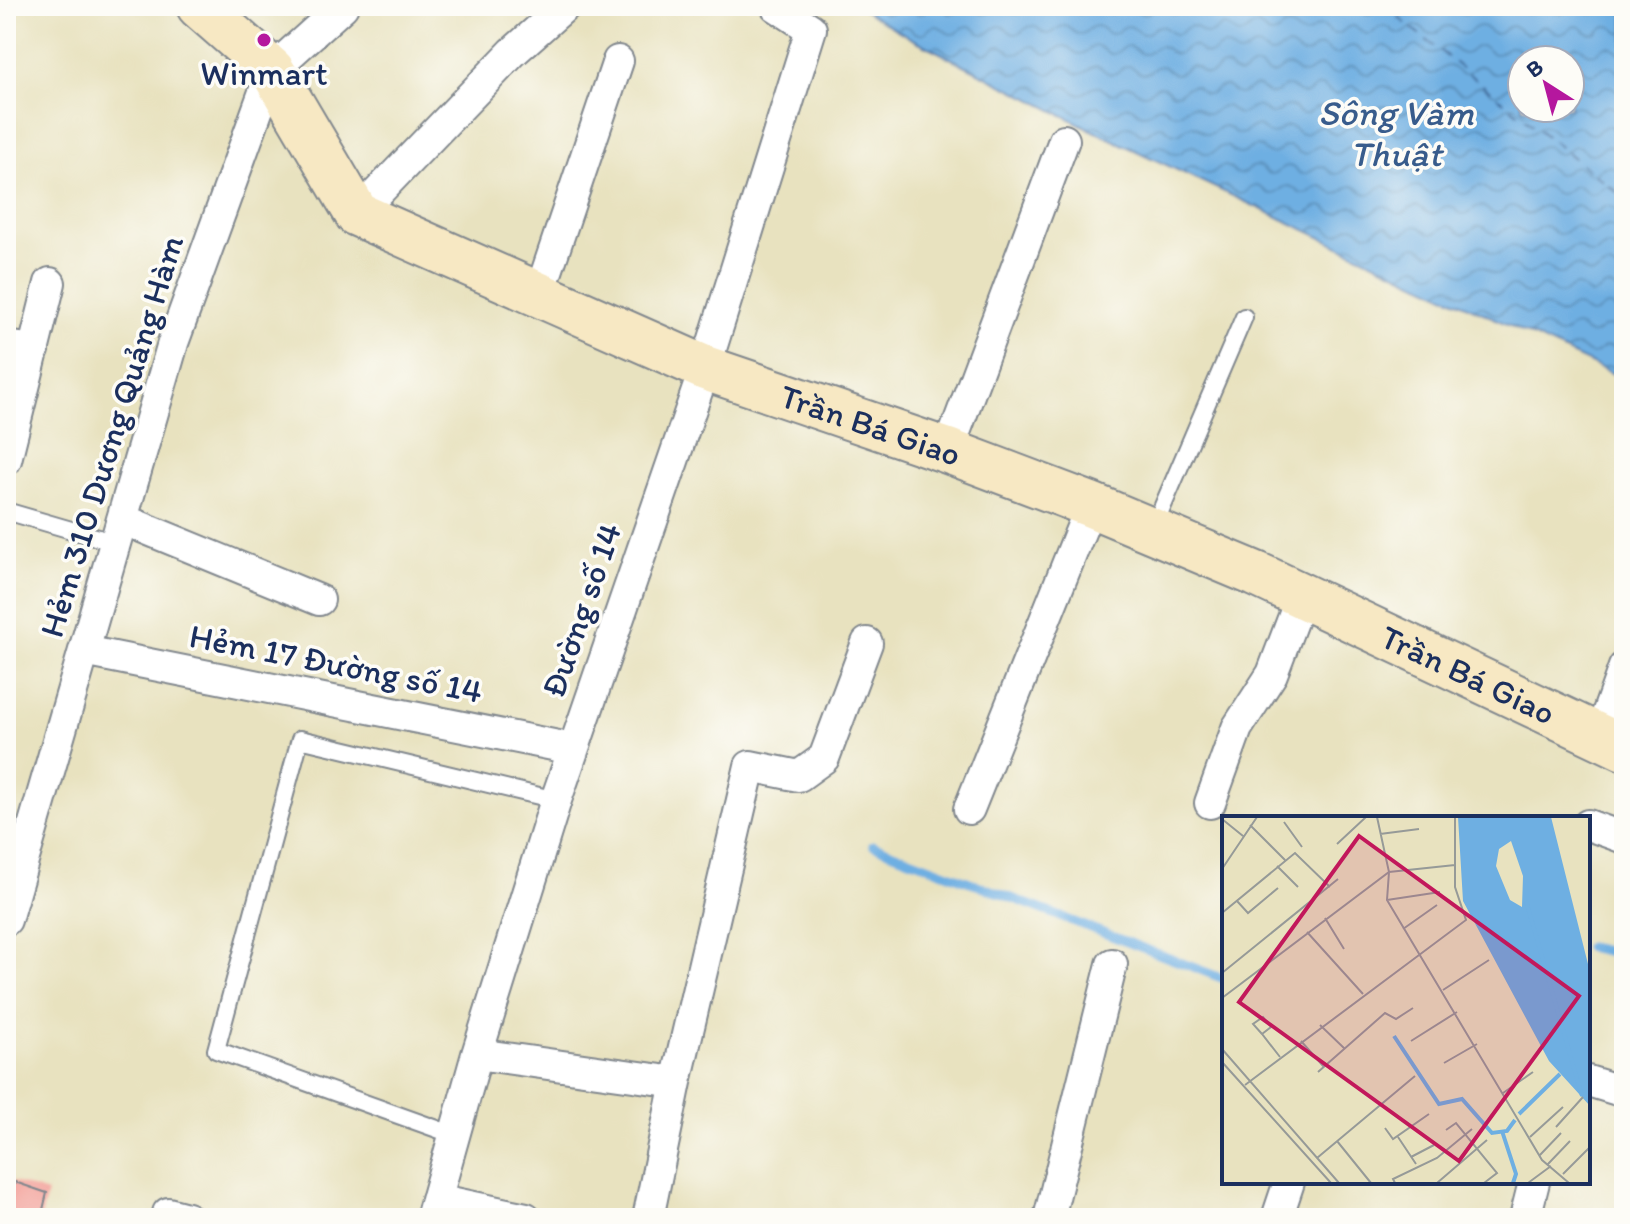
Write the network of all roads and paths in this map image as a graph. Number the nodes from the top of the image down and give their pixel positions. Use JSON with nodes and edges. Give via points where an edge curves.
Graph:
{"nodes":[{"id":1,"x":199,"y":6,"type":"edge"},
{"id":2,"x":343,"y":6,"type":"edge"},
{"id":3,"x":565,"y":6,"type":"edge"},
{"id":4,"x":776,"y":6,"type":"edge"},
{"id":5,"x":618,"y":61,"type":"dead end"},
{"id":6,"x":272,"y":70,"type":"junction"},
{"id":7,"x":1064,"y":140,"type":"dead end"},
{"id":8,"x":357,"y":214,"type":"junction"},
{"id":9,"x":50,"y":283,"type":"dead end"},
{"id":10,"x":539,"y":295,"type":"junction"},
{"id":11,"x":1244,"y":317,"type":"dead end"},
{"id":12,"x":20,"y":348,"type":"edge"},
{"id":13,"x":705,"y":368,"type":"junction"},
{"id":14,"x":948,"y":451,"type":"junction"},
{"id":15,"x":6,"y":460,"type":"edge"},
{"id":16,"x":1091,"y":505,"type":"junction"},
{"id":17,"x":6,"y":511,"type":"edge"},
{"id":18,"x":119,"y":531,"type":"junction"},
{"id":19,"x":1153,"y":531,"type":"junction"},
{"id":20,"x":1302,"y":595,"type":"junction"},
{"id":21,"x":319,"y":600,"type":"dead end"},
{"id":22,"x":867,"y":643,"type":"dead end"},
{"id":23,"x":84,"y":651,"type":"junction"},
{"id":24,"x":1624,"y":667,"type":"edge"},
{"id":25,"x":1612,"y":742,"type":"edge"},
{"id":26,"x":573,"y":749,"type":"junction"},
{"id":27,"x":556,"y":800,"type":"junction"},
{"id":28,"x":1210,"y":803,"type":"dead end"},
{"id":29,"x":969,"y":809,"type":"dead end"},
{"id":30,"x":1590,"y":826,"type":"edge"},
{"id":31,"x":1624,"y":838,"type":"edge"},
{"id":32,"x":6,"y":920,"type":"edge"},
{"id":33,"x":1112,"y":964,"type":"dead end"},
{"id":34,"x":477,"y":1054,"type":"junction"},
{"id":35,"x":676,"y":1082,"type":"junction"},
{"id":36,"x":1590,"y":1082,"type":"edge"},
{"id":37,"x":1624,"y":1092,"type":"edge"},
{"id":38,"x":454,"y":1135,"type":"junction"},
{"id":39,"x":1288,"y":1184,"type":"edge"},
{"id":40,"x":1534,"y":1184,"type":"edge"},
{"id":41,"x":434,"y":1208,"type":"edge"},
{"id":42,"x":167,"y":1218,"type":"edge"},
{"id":43,"x":187,"y":1218,"type":"edge"},
{"id":44,"x":526,"y":1218,"type":"edge"},
{"id":45,"x":648,"y":1218,"type":"edge"},
{"id":46,"x":1049,"y":1218,"type":"edge"},
{"id":47,"x":1277,"y":1218,"type":"edge"},
{"id":48,"x":1525,"y":1218,"type":"edge"}],
"edges":[{"from":1,"to":6,"type":"street"},
{"from":2,"to":6,"type":"street"},
{"from":3,"to":8,"type":"street","via":[[513,52]]},
{"from":4,"to":13,"type":"street","name":"Đường số 14","via":[[811,29]]},
{"from":5,"to":10,"type":"street"},
{"from":6,"to":8,"type":"street"},
{"from":6,"to":18,"type":"street","name":"Hẻm 310 Dương Quảng Hàm","via":[[173,343]]},
{"from":7,"to":14,"type":"street"},
{"from":8,"to":10,"type":"street","name":"Trần Bá Giao"},
{"from":9,"to":12,"type":"street"},
{"from":10,"to":13,"type":"street","name":"Trần Bá Giao"},
{"from":11,"to":19,"type":"lane"},
{"from":12,"to":15,"type":"street"},
{"from":13,"to":14,"type":"street","name":"Trần Bá Giao"},
{"from":13,"to":26,"type":"street","name":"Đường số 14"},
{"from":14,"to":16,"type":"street","name":"Trần Bá Giao"},
{"from":16,"to":19,"type":"street","name":"Trần Bá Giao"},
{"from":16,"to":29,"type":"street"},
{"from":17,"to":18,"type":"lane"},
{"from":18,"to":21,"type":"street"},
{"from":18,"to":23,"type":"street","name":"Hẻm 310 Dương Quảng Hàm"},
{"from":19,"to":20,"type":"street","name":"Trần Bá Giao"},
{"from":20,"to":25,"type":"street","name":"Trần Bá Giao"},
{"from":20,"to":28,"type":"street","via":[[1269,682],[1237,728]]},
{"from":22,"to":35,"type":"street","via":[[824,758],[799,776],[750,766]]},
{"from":23,"to":26,"type":"street","name":"Hẻm 17 Đường số 14"},
{"from":23,"to":32,"type":"street","name":"Hẻm 310 Dương Quảng Hàm"},
{"from":24,"to":25,"type":"street"},
{"from":26,"to":27,"type":"street","name":"Đường số 14"},
{"from":27,"to":34,"type":"street","name":"Đường số 14"},
{"from":27,"to":38,"type":"lane","via":[[300,739],[216,1050]]},
{"from":30,"to":31,"type":"street"},
{"from":33,"to":46,"type":"street"},
{"from":34,"to":35,"type":"street"},
{"from":34,"to":38,"type":"street","name":"Đường số 14"},
{"from":35,"to":45,"type":"street"},
{"from":36,"to":37,"type":"street"},
{"from":38,"to":41,"type":"street","name":"Đường số 14"},
{"from":39,"to":47,"type":"street"},
{"from":40,"to":48,"type":"street"},
{"from":41,"to":44,"type":"street"},
{"from":42,"to":43,"type":"street","via":[[168,1213]]}]}
